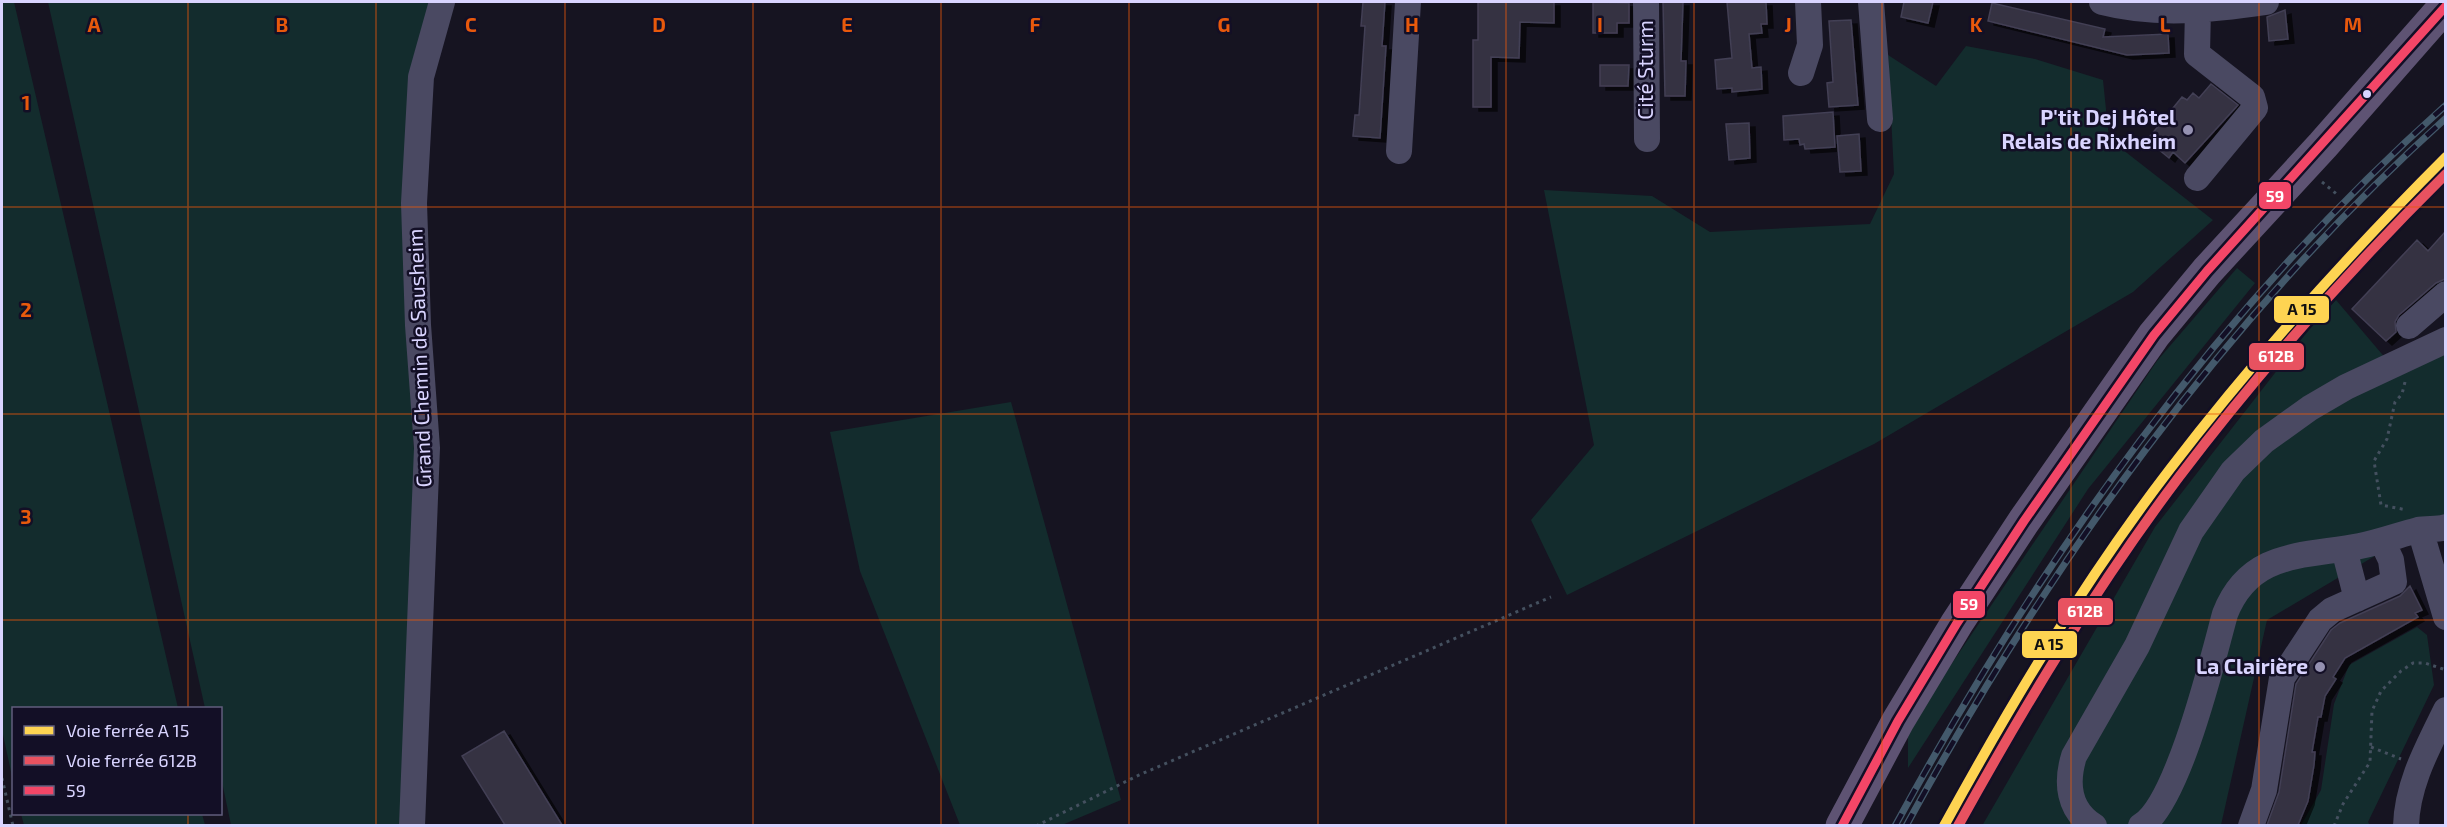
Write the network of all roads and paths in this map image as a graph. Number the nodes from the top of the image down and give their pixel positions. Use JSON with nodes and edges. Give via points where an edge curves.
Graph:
{"nodes":[{"id":1,"x":442,"y":2,"type":"edge"},
{"id":2,"x":1408,"y":2,"type":"edge"},
{"id":3,"x":1646,"y":2,"type":"edge"},
{"id":4,"x":1808,"y":2,"type":"edge"},
{"id":5,"x":1871,"y":2,"type":"edge"},
{"id":6,"x":2102,"y":2,"type":"edge"},
{"id":7,"x":2266,"y":2,"type":"edge"},
{"id":8,"x":2443,"y":4,"type":"edge"},
{"id":9,"x":2198,"y":9,"type":"junction"},
{"id":10,"x":1801,"y":73,"type":"dead end"},
{"id":11,"x":1880,"y":119,"type":"dead end"},
{"id":12,"x":1647,"y":139,"type":"dead end"},
{"id":13,"x":1399,"y":151,"type":"dead end"},
{"id":14,"x":2197,"y":177,"type":"dead end"},
{"id":15,"x":2326,"y":185,"type":"dead end"},
{"id":16,"x":2339,"y":196,"type":"dead end"},
{"id":17,"x":2445,"y":294,"type":"edge"},
{"id":18,"x":2409,"y":326,"type":"dead end"},
{"id":19,"x":2445,"y":340,"type":"edge"},
{"id":20,"x":2407,"y":374,"type":"dead end"},
{"id":21,"x":2415,"y":511,"type":"dead end"},
{"id":22,"x":2437,"y":533,"type":"edge"},
{"id":23,"x":2385,"y":547,"type":"junction"},
{"id":24,"x":2346,"y":554,"type":"junction"},
{"id":25,"x":1551,"y":597,"type":"dead end"},
{"id":26,"x":2357,"y":599,"type":"junction"},
{"id":27,"x":2445,"y":617,"type":"edge"},
{"id":28,"x":2445,"y":670,"type":"edge"},
{"id":29,"x":2445,"y":710,"type":"edge"},
{"id":30,"x":2371,"y":747,"type":"junction"},
{"id":31,"x":2419,"y":767,"type":"junction"},
{"id":32,"x":2,"y":778,"type":"edge"},
{"id":33,"x":13,"y":825,"type":"edge"},
{"id":34,"x":412,"y":825,"type":"edge"},
{"id":35,"x":1036,"y":825,"type":"edge"},
{"id":36,"x":1842,"y":825,"type":"edge"},
{"id":37,"x":2094,"y":825,"type":"edge"},
{"id":38,"x":2141,"y":825,"type":"edge"},
{"id":39,"x":2251,"y":825,"type":"edge"},
{"id":40,"x":2334,"y":825,"type":"edge"},
{"id":41,"x":2406,"y":825,"type":"edge"}],
"edges":[{"from":1,"to":34,"type":"street","name":"Grand Chemin de Sausheim","via":[[421,77],[414,203],[427,448]]},
{"from":2,"to":13,"type":"street"},
{"from":3,"to":12,"type":"street","name":"Cité Sturm"},
{"from":4,"to":10,"type":"street","via":[[1810,45]]},
{"from":5,"to":11,"type":"street"},
{"from":6,"to":9,"type":"street","via":[[2142,9]]},
{"from":7,"to":9,"type":"street"},
{"from":8,"to":36,"type":"main road","via":[[2154,334],[2024,520],[1917,688]]},
{"from":9,"to":14,"type":"street","via":[[2197,54],[2252,97],[2255,108]]},
{"from":15,"to":16,"type":"path"},
{"from":17,"to":18,"type":"street"},
{"from":19,"to":37,"type":"street","via":[[2310,408],[2251,453],[2214,496],[2180,551],[2144,633],[2074,756],[2069,776],[2072,798],[2076,809]]},
{"from":20,"to":21,"type":"path","via":[[2402,394],[2395,402],[2387,439],[2374,461],[2381,506]]},
{"from":22,"to":23,"type":"street"},
{"from":22,"to":27,"type":"street"},
{"from":23,"to":24,"type":"street"},
{"from":23,"to":26,"type":"street","via":[[2394,582]]},
{"from":24,"to":26,"type":"street"},
{"from":24,"to":38,"type":"street","via":[[2266,578],[2242,603],[2216,652],[2172,783],[2158,811]]},
{"from":25,"to":35,"type":"path","via":[[1139,775]]},
{"from":26,"to":39,"type":"street","via":[[2320,620],[2282,678],[2264,790]]},
{"from":28,"to":30,"type":"path","via":[[2413,663],[2384,687],[2372,711]]},
{"from":29,"to":31,"type":"street"},
{"from":30,"to":31,"type":"path"},
{"from":30,"to":40,"type":"path","via":[[2370,762]]},
{"from":31,"to":41,"type":"street"},
{"from":32,"to":33,"type":"path"}]}
